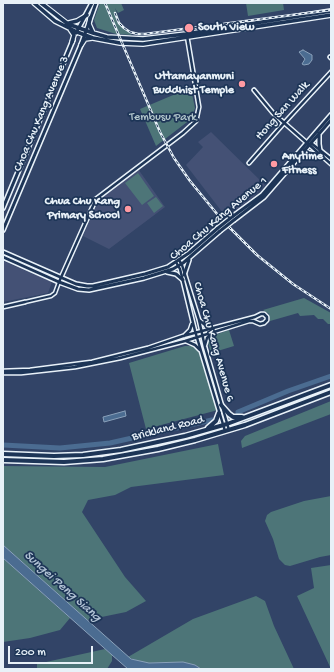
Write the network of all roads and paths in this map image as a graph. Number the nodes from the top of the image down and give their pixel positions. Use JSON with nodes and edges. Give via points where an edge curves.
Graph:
{"nodes":[{"id":1,"x":34,"y":3,"type":"edge"},
{"id":2,"x":41,"y":3,"type":"edge"},
{"id":3,"x":92,"y":3,"type":"edge"},
{"id":4,"x":96,"y":3,"type":"edge"},
{"id":5,"x":331,"y":11,"type":"edge"},
{"id":6,"x":87,"y":14,"type":"junction"},
{"id":7,"x":331,"y":16,"type":"edge"},
{"id":8,"x":90,"y":18,"type":"junction"},
{"id":9,"x":68,"y":24,"type":"junction"},
{"id":10,"x":79,"y":27,"type":"junction"},
{"id":11,"x":70,"y":28,"type":"junction"},
{"id":12,"x":86,"y":30,"type":"junction"},
{"id":13,"x":77,"y":32,"type":"junction"},
{"id":14,"x":93,"y":33,"type":"junction"},
{"id":15,"x":84,"y":35,"type":"junction"},
{"id":16,"x":187,"y":36,"type":"junction"},
{"id":17,"x":93,"y":38,"type":"junction"},
{"id":18,"x":72,"y":42,"type":"junction"},
{"id":19,"x":81,"y":45,"type":"junction"},
{"id":20,"x":331,"y":72,"type":"edge"},
{"id":21,"x":254,"y":90,"type":"dead end"},
{"id":22,"x":331,"y":115,"type":"edge"},
{"id":23,"x":331,"y":120,"type":"edge"},
{"id":24,"x":285,"y":122,"type":"junction"},
{"id":25,"x":320,"y":133,"type":"junction"},
{"id":26,"x":308,"y":142,"type":"junction"},
{"id":27,"x":320,"y":153,"type":"junction"},
{"id":28,"x":302,"y":154,"type":"junction"},
{"id":29,"x":331,"y":160,"type":"edge"},
{"id":30,"x":249,"y":163,"type":"dead end"},
{"id":31,"x":331,"y":164,"type":"edge"},
{"id":32,"x":3,"y":208,"type":"edge"},
{"id":33,"x":233,"y":218,"type":"junction"},
{"id":34,"x":3,"y":230,"type":"edge"},
{"id":35,"x":219,"y":230,"type":"junction"},
{"id":36,"x":193,"y":249,"type":"junction"},
{"id":37,"x":198,"y":250,"type":"junction"},
{"id":38,"x":3,"y":252,"type":"edge"},
{"id":39,"x":191,"y":256,"type":"junction"},
{"id":40,"x":3,"y":257,"type":"edge"},
{"id":41,"x":177,"y":261,"type":"junction"},
{"id":42,"x":180,"y":265,"type":"junction"},
{"id":43,"x":167,"y":272,"type":"junction"},
{"id":44,"x":184,"y":275,"type":"junction"},
{"id":45,"x":62,"y":277,"type":"junction"},
{"id":46,"x":183,"y":280,"type":"junction"},
{"id":47,"x":59,"y":282,"type":"junction"},
{"id":48,"x":25,"y":302,"type":"joint"},
{"id":49,"x":3,"y":306,"type":"edge"},
{"id":50,"x":199,"y":320,"type":"junction"},
{"id":51,"x":193,"y":322,"type":"junction"},
{"id":52,"x":213,"y":330,"type":"junction"},
{"id":53,"x":196,"y":333,"type":"junction"},
{"id":54,"x":202,"y":333,"type":"junction"},
{"id":55,"x":183,"y":336,"type":"junction"},
{"id":56,"x":197,"y":337,"type":"junction"},
{"id":57,"x":185,"y":341,"type":"junction"},
{"id":58,"x":204,"y":347,"type":"junction"},
{"id":59,"x":202,"y":352,"type":"junction"},
{"id":60,"x":100,"y":361,"type":"junction"},
{"id":61,"x":3,"y":372,"type":"edge"},
{"id":62,"x":331,"y":385,"type":"edge"},
{"id":63,"x":331,"y":392,"type":"edge"},
{"id":64,"x":221,"y":405,"type":"junction"},
{"id":65,"x":219,"y":413,"type":"junction"},
{"id":66,"x":252,"y":416,"type":"junction"},
{"id":67,"x":225,"y":424,"type":"junction"},
{"id":68,"x":205,"y":430,"type":"junction"},
{"id":69,"x":227,"y":430,"type":"junction"},
{"id":70,"x":3,"y":454,"type":"edge"},
{"id":71,"x":3,"y":460,"type":"edge"}],
"edges":[{"from":1,"to":11,"type":"main road","via":[[55,22]]},
{"from":2,"to":9,"type":"main road"},
{"from":3,"to":6,"type":"street","name":"Choa Chu Kang Avenue 3"},
{"from":4,"to":8,"type":"street","name":"Choa Chu Kang Avenue 3"},
{"from":5,"to":16,"type":"main road"},
{"from":6,"to":9,"type":"main road"},
{"from":6,"to":10,"type":"street","name":"Choa Chu Kang Avenue 3"},
{"from":7,"to":16,"type":"main road"},
{"from":8,"to":12,"type":"street","name":"Choa Chu Kang Avenue 3"},
{"from":8,"to":14,"type":"main road","via":[[89,24]]},
{"from":9,"to":10,"type":"main road"},
{"from":10,"to":12,"type":"main road"},
{"from":10,"to":13,"type":"street","name":"Choa Chu Kang Avenue 3"},
{"from":11,"to":13,"type":"main road"},
{"from":11,"to":18,"type":"main road","via":[[74,36]]},
{"from":12,"to":14,"type":"main road"},
{"from":12,"to":15,"type":"street","name":"Choa Chu Kang Avenue 3"},
{"from":13,"to":15,"type":"main road"},
{"from":13,"to":18,"type":"street","name":"Choa Chu Kang Avenue 3"},
{"from":14,"to":16,"type":"main road","via":[[107,37],[143,39]]},
{"from":15,"to":17,"type":"main road"},
{"from":15,"to":19,"type":"street","name":"Choa Chu Kang Avenue 3"},
{"from":16,"to":17,"type":"main road","via":[[143,44]]},
{"from":16,"to":45,"type":"street","via":[[199,106],[196,121],[96,199]]},
{"from":17,"to":19,"type":"main road","via":[[85,39]]},
{"from":18,"to":32,"type":"street","name":"Choa Chu Kang Avenue 3"},
{"from":19,"to":34,"type":"street","name":"Choa Chu Kang Avenue 3"},
{"from":20,"to":24,"type":"street","name":"Hong San Walk"},
{"from":21,"to":24,"type":"street","via":[[264,104]]},
{"from":22,"to":26,"type":"street","name":"Choa Chu Kang Avenue 1"},
{"from":23,"to":25,"type":"street","name":"Choa Chu Kang Avenue 1"},
{"from":24,"to":26,"type":"street"},
{"from":24,"to":30,"type":"street","name":"Hong San Walk"},
{"from":25,"to":26,"type":"street","name":"Choa Chu Kang Avenue 1"},
{"from":25,"to":27,"type":"street"},
{"from":26,"to":27,"type":"street"},
{"from":26,"to":28,"type":"street","name":"Choa Chu Kang Avenue 1"},
{"from":26,"to":33,"type":"street","name":"Choa Chu Kang Avenue 1","via":[[262,194]]},
{"from":27,"to":28,"type":"street"},
{"from":27,"to":29,"type":"street"},
{"from":27,"to":31,"type":"street"},
{"from":28,"to":33,"type":"street","name":"Choa Chu Kang Avenue 1","via":[[264,196]]},
{"from":33,"to":35,"type":"street","name":"Choa Chu Kang Avenue 1","bridge":true},
{"from":35,"to":36,"type":"street","name":"Choa Chu Kang Avenue 1"},
{"from":35,"to":37,"type":"street","name":"Choa Chu Kang Avenue 1"},
{"from":36,"to":37,"type":"street"},
{"from":36,"to":41,"type":"street","name":"Choa Chu Kang Avenue 1"},
{"from":37,"to":39,"type":"street","name":"Choa Chu Kang Avenue 1"},
{"from":38,"to":45,"type":"street","name":"Choa Chu Kang Avenue 1"},
{"from":39,"to":42,"type":"street","name":"Choa Chu Kang Avenue 1"},
{"from":39,"to":44,"type":"street"},
{"from":40,"to":47,"type":"street","name":"Choa Chu Kang Avenue 1"},
{"from":41,"to":42,"type":"street","name":"Choa Chu Kang Avenue 6"},
{"from":41,"to":45,"type":"street","name":"Choa Chu Kang Avenue 1","via":[[153,272],[94,286],[76,284]]},
{"from":42,"to":43,"type":"street","name":"Choa Chu Kang Avenue 1"},
{"from":42,"to":44,"type":"street","name":"Choa Chu Kang Avenue 6"},
{"from":42,"to":46,"type":"street","name":"Choa Chu Kang Avenue 6"},
{"from":43,"to":46,"type":"street","via":[[176,274]]},
{"from":43,"to":47,"type":"street","name":"Choa Chu Kang Avenue 1","via":[[89,290]]},
{"from":44,"to":50,"type":"street","name":"Choa Chu Kang Avenue 6"},
{"from":45,"to":47,"type":"street"},
{"from":46,"to":51,"type":"street","name":"Choa Chu Kang Avenue 6"},
{"from":47,"to":48,"type":"street","via":[[51,296]]},
{"from":48,"to":49,"type":"street"},
{"from":50,"to":52,"type":"street"},
{"from":50,"to":54,"type":"street","name":"Choa Chu Kang Avenue 6"},
{"from":51,"to":53,"type":"street","name":"Choa Chu Kang Avenue 6"},
{"from":51,"to":55,"type":"street","via":[[190,330]]},
{"from":52,"to":52,"type":"street","via":[[261,314],[267,317],[264,324],[253,320]]},
{"from":52,"to":54,"type":"street"},
{"from":52,"to":58,"type":"street","via":[[208,335]]},
{"from":53,"to":54,"type":"street"},
{"from":53,"to":55,"type":"street"},
{"from":53,"to":56,"type":"street","name":"Choa Chu Kang Avenue 6"},
{"from":54,"to":56,"type":"street"},
{"from":54,"to":58,"type":"street","name":"Choa Chu Kang Avenue 6"},
{"from":55,"to":60,"type":"street"},
{"from":56,"to":57,"type":"street"},
{"from":56,"to":59,"type":"street","name":"Choa Chu Kang Avenue 6"},
{"from":57,"to":59,"type":"street","via":[[195,345]]},
{"from":57,"to":60,"type":"street","via":[[132,356]]},
{"from":58,"to":64,"type":"street","name":"Choa Chu Kang Avenue 6"},
{"from":59,"to":65,"type":"street","name":"Choa Chu Kang Avenue 6"},
{"from":60,"to":61,"type":"street"},
{"from":62,"to":66,"type":"main road","name":"Brickland Road"},
{"from":63,"to":69,"type":"main road","name":"Brickland Road"},
{"from":64,"to":66,"type":"main road","via":[[234,416]]},
{"from":64,"to":67,"type":"street","name":"Choa Chu Kang Avenue 6"},
{"from":65,"to":67,"type":"street","name":"Choa Chu Kang Avenue 6"},
{"from":65,"to":68,"type":"main road","via":[[214,424]]},
{"from":66,"to":67,"type":"main road","name":"Brickland Road"},
{"from":67,"to":68,"type":"main road","name":"Brickland Road"},
{"from":67,"to":69,"type":"street","name":"Choa Chu Kang Avenue 6"},
{"from":68,"to":70,"type":"main road","name":"Brickland Road","via":[[121,450],[83,455]]},
{"from":69,"to":71,"type":"main road","name":"Brickland Road","via":[[158,449],[103,458],[64,462]]}]}
